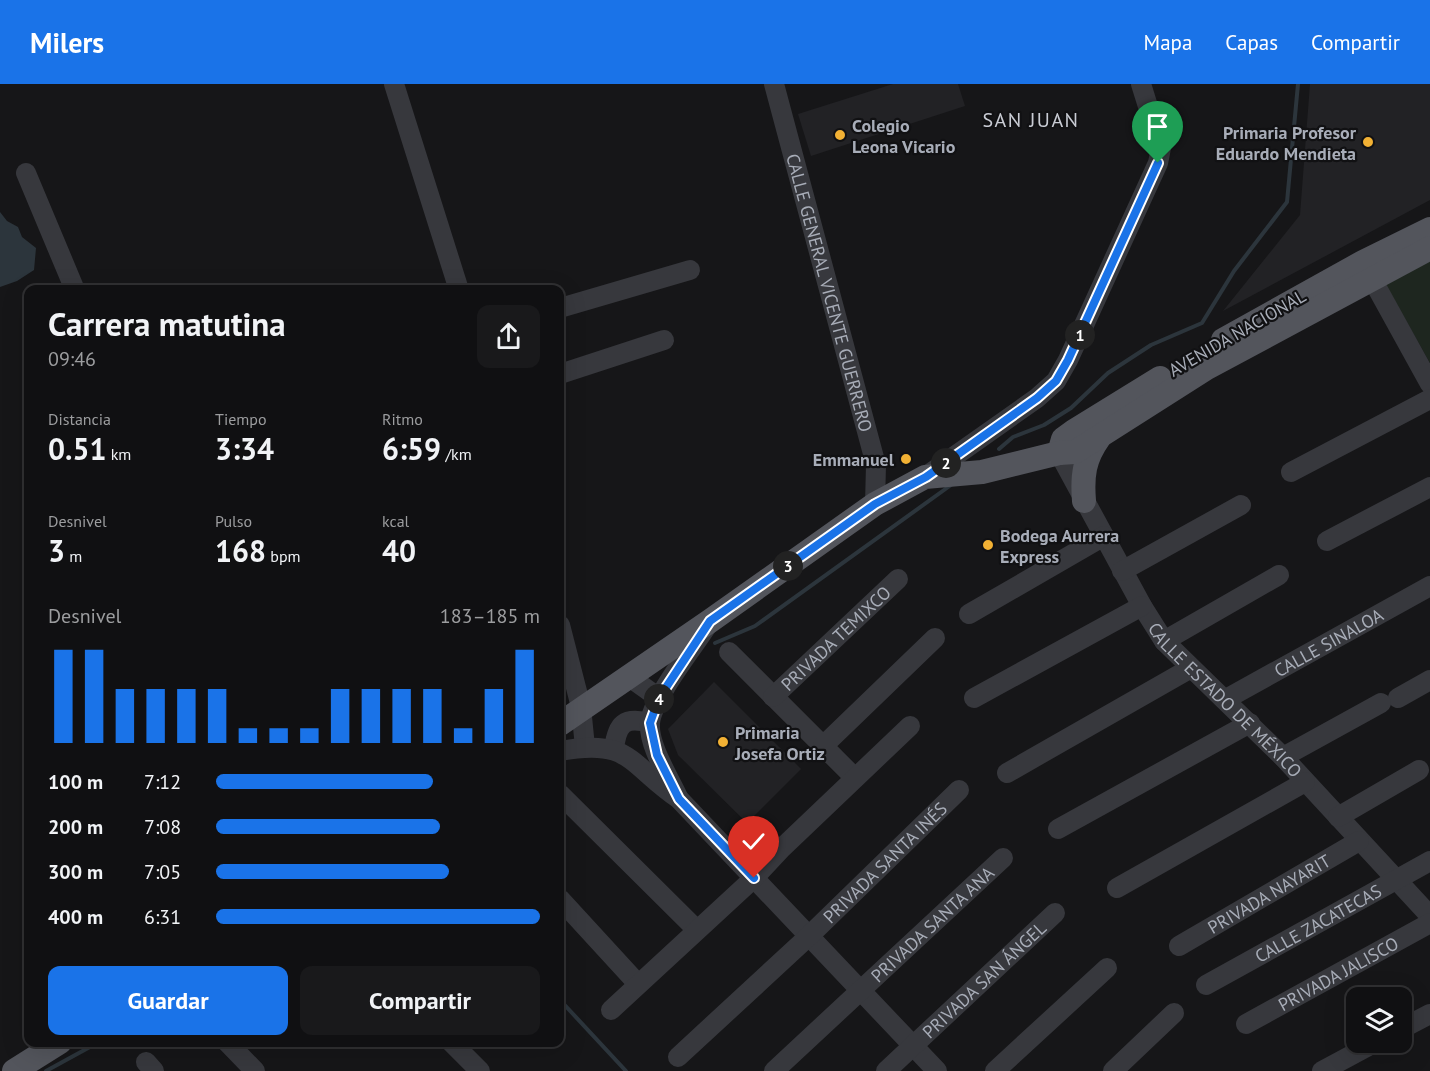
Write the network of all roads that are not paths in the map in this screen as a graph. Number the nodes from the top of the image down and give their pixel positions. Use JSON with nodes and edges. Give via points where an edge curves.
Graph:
{"nodes":[{"id":1,"x":394,"y":84,"type":"edge"},
{"id":2,"x":774,"y":84,"type":"edge"},
{"id":3,"x":1142,"y":84,"type":"edge"},
{"id":4,"x":26,"y":174,"type":"dead end"},
{"id":5,"x":1430,"y":229,"type":"edge"},
{"id":6,"x":1430,"y":248,"type":"edge"},
{"id":7,"x":690,"y":270,"type":"dead end"},
{"id":8,"x":1367,"y":271,"type":"junction"},
{"id":9,"x":73,"y":285,"type":"edge"},
{"id":10,"x":457,"y":285,"type":"edge"},
{"id":11,"x":564,"y":307,"type":"edge"},
{"id":12,"x":664,"y":340,"type":"dead end"},
{"id":13,"x":1421,"y":351,"type":"edge"},
{"id":14,"x":564,"y":373,"type":"edge"},
{"id":15,"x":1430,"y":384,"type":"edge"},
{"id":16,"x":1430,"y":399,"type":"edge"},
{"id":17,"x":1102,"y":434,"type":"junction"},
{"id":18,"x":1059,"y":453,"type":"junction"},
{"id":19,"x":1291,"y":472,"type":"dead end"},
{"id":20,"x":926,"y":477,"type":"junction"},
{"id":21,"x":1430,"y":487,"type":"edge"},
{"id":22,"x":1084,"y":501,"type":"junction"},
{"id":23,"x":875,"y":504,"type":"junction"},
{"id":24,"x":1241,"y":505,"type":"dead end"},
{"id":25,"x":1104,"y":536,"type":"junction"},
{"id":26,"x":1327,"y":541,"type":"dead end"},
{"id":27,"x":1122,"y":571,"type":"junction"},
{"id":28,"x":1279,"y":575,"type":"dead end"},
{"id":29,"x":898,"y":579,"type":"dead end"},
{"id":30,"x":1430,"y":586,"type":"edge"},
{"id":31,"x":1142,"y":606,"type":"junction"},
{"id":32,"x":969,"y":614,"type":"dead end"},
{"id":33,"x":710,"y":621,"type":"junction"},
{"id":34,"x":935,"y":638,"type":"dead end"},
{"id":35,"x":1164,"y":640,"type":"junction"},
{"id":36,"x":564,"y":641,"type":"edge"},
{"id":37,"x":729,"y":652,"type":"dead end"},
{"id":38,"x":1191,"y":668,"type":"junction"},
{"id":39,"x":628,"y":676,"type":"junction"},
{"id":40,"x":1430,"y":680,"type":"edge"},
{"id":41,"x":773,"y":697,"type":"junction"},
{"id":42,"x":659,"y":698,"type":"junction"},
{"id":43,"x":974,"y":698,"type":"dead end"},
{"id":44,"x":1226,"y":699,"type":"junction"},
{"id":45,"x":581,"y":707,"type":"junction"},
{"id":46,"x":564,"y":721,"type":"edge"},
{"id":47,"x":650,"y":723,"type":"junction"},
{"id":48,"x":1250,"y":723,"type":"junction"},
{"id":49,"x":910,"y":726,"type":"dead end"},
{"id":50,"x":823,"y":746,"type":"junction"},
{"id":51,"x":585,"y":747,"type":"junction"},
{"id":52,"x":614,"y":749,"type":"junction"},
{"id":53,"x":564,"y":750,"type":"edge"},
{"id":54,"x":1283,"y":757,"type":"junction"},
{"id":55,"x":1419,"y":770,"type":"dead end"},
{"id":56,"x":1007,"y":773,"type":"dead end"},
{"id":57,"x":855,"y":778,"type":"junction"},
{"id":58,"x":1305,"y":782,"type":"junction"},
{"id":59,"x":959,"y":790,"type":"dead end"},
{"id":60,"x":564,"y":798,"type":"edge"},
{"id":61,"x":679,"y":799,"type":"junction"},
{"id":62,"x":1338,"y":817,"type":"junction"},
{"id":63,"x":1058,"y":829,"type":"dead end"},
{"id":64,"x":1359,"y":841,"type":"junction"},
{"id":65,"x":1003,"y":858,"type":"dead end"},
{"id":66,"x":1430,"y":861,"type":"edge"},
{"id":67,"x":754,"y":878,"type":"junction"},
{"id":68,"x":1396,"y":878,"type":"junction"},
{"id":69,"x":1117,"y":888,"type":"dead end"},
{"id":70,"x":564,"y":903,"type":"edge"},
{"id":71,"x":1055,"y":913,"type":"dead end"},
{"id":72,"x":1430,"y":916,"type":"edge"},
{"id":73,"x":1430,"y":923,"type":"edge"},
{"id":74,"x":696,"y":929,"type":"junction"},
{"id":75,"x":809,"y":936,"type":"junction"},
{"id":76,"x":1179,"y":946,"type":"dead end"},
{"id":77,"x":1107,"y":968,"type":"dead end"},
{"id":78,"x":638,"y":984,"type":"junction"},
{"id":79,"x":1206,"y":985,"type":"dead end"},
{"id":80,"x":861,"y":991,"type":"junction"},
{"id":81,"x":611,"y":1010,"type":"dead end"},
{"id":82,"x":1174,"y":1013,"type":"dead end"},
{"id":83,"x":1430,"y":1014,"type":"edge"},
{"id":84,"x":1412,"y":1023,"type":"edge"},
{"id":85,"x":1246,"y":1024,"type":"dead end"},
{"id":86,"x":913,"y":1046,"type":"junction"},
{"id":87,"x":52,"y":1047,"type":"edge"},
{"id":88,"x":231,"y":1047,"type":"edge"},
{"id":89,"x":456,"y":1047,"type":"edge"},
{"id":90,"x":1356,"y":1053,"type":"edge"},
{"id":91,"x":678,"y":1057,"type":"dead end"},
{"id":92,"x":247,"y":1068,"type":"edge"},
{"id":93,"x":14,"y":1071,"type":"edge"},
{"id":94,"x":480,"y":1071,"type":"edge"},
{"id":95,"x":774,"y":1071,"type":"edge"},
{"id":96,"x":886,"y":1071,"type":"edge"},
{"id":97,"x":937,"y":1071,"type":"edge"},
{"id":98,"x":995,"y":1071,"type":"edge"},
{"id":99,"x":1113,"y":1071,"type":"edge"},
{"id":100,"x":1322,"y":1071,"type":"edge"}],
"edges":[{"from":1,"to":10,"type":"street"},
{"from":2,"to":23,"type":"street","name":"CALLE GENERAL VICENTE GUERRERO","via":[[876,465]]},
{"from":3,"to":20,"type":"street","via":[[1161,148],[1158,163],[1068,360],[1056,381],[1037,398]]},
{"from":4,"to":9,"type":"street"},
{"from":5,"to":8,"type":"main road","name":"AVENIDA NACIONAL"},
{"from":6,"to":8,"type":"main road","name":"AVENIDA NACIONAL"},
{"from":7,"to":11,"type":"street"},
{"from":8,"to":13,"type":"street"},
{"from":8,"to":17,"type":"main road","name":"AVENIDA NACIONAL"},
{"from":8,"to":18,"type":"main road","name":"AVENIDA NACIONAL","via":[[1204,351],[1074,430],[1063,439]]},
{"from":12,"to":14,"type":"street"},
{"from":13,"to":15,"type":"street"},
{"from":16,"to":19,"type":"street"},
{"from":17,"to":18,"type":"main road","name":"AVENIDA NACIONAL","via":[[1075,452]]},
{"from":17,"to":22,"type":"main road","via":[[1089,452],[1082,477]]},
{"from":18,"to":20,"type":"main road","name":"AVENIDA NACIONAL","via":[[982,472]]},
{"from":18,"to":22,"type":"street","name":"CALLE ESTADO DE MÉXICO"},
{"from":20,"to":23,"type":"main road","name":"AVENIDA NACIONAL"},
{"from":21,"to":26,"type":"street"},
{"from":22,"to":25,"type":"street","name":"CALLE ESTADO DE MÉXICO"},
{"from":23,"to":33,"type":"main road","name":"AVENIDA NACIONAL"},
{"from":24,"to":27,"type":"street"},
{"from":25,"to":27,"type":"street","name":"CALLE ESTADO DE MÉXICO"},
{"from":25,"to":32,"type":"street"},
{"from":27,"to":31,"type":"street","name":"CALLE ESTADO DE MÉXICO"},
{"from":28,"to":35,"type":"street"},
{"from":29,"to":41,"type":"street","name":"PRIVADA TEMIXCO"},
{"from":30,"to":44,"type":"street","name":"CALLE SINALOA"},
{"from":31,"to":35,"type":"street","name":"CALLE ESTADO DE MÉXICO"},
{"from":31,"to":43,"type":"street"},
{"from":33,"to":39,"type":"main road","name":"AVENIDA NACIONAL"},
{"from":33,"to":42,"type":"street"},
{"from":34,"to":50,"type":"street"},
{"from":35,"to":38,"type":"street","name":"CALLE ESTADO DE MÉXICO"},
{"from":36,"to":45,"type":"street"},
{"from":37,"to":41,"type":"street"},
{"from":38,"to":44,"type":"street","name":"CALLE ESTADO DE MÉXICO"},
{"from":38,"to":56,"type":"street"},
{"from":39,"to":42,"type":"street"},
{"from":39,"to":45,"type":"main road","name":"AVENIDA NACIONAL"},
{"from":40,"to":54,"type":"street"},
{"from":41,"to":50,"type":"street"},
{"from":42,"to":47,"type":"street"},
{"from":44,"to":48,"type":"street","name":"CALLE ESTADO DE MÉXICO"},
{"from":45,"to":46,"type":"main road","name":"AVENIDA NACIONAL"},
{"from":45,"to":51,"type":"street"},
{"from":47,"to":52,"type":"street","via":[[635,719],[626,722],[616,731]]},
{"from":47,"to":61,"type":"street","via":[[657,755]]},
{"from":48,"to":54,"type":"street","name":"CALLE ESTADO DE MÉXICO"},
{"from":48,"to":63,"type":"street"},
{"from":49,"to":57,"type":"street"},
{"from":50,"to":57,"type":"street"},
{"from":51,"to":52,"type":"street"},
{"from":51,"to":53,"type":"street"},
{"from":52,"to":61,"type":"street","via":[[640,765],[656,783]]},
{"from":54,"to":58,"type":"street","name":"CALLE ESTADO DE MÉXICO"},
{"from":55,"to":62,"type":"street"},
{"from":57,"to":67,"type":"street"},
{"from":58,"to":62,"type":"street","name":"CALLE ESTADO DE MÉXICO"},
{"from":58,"to":69,"type":"street"},
{"from":59,"to":75,"type":"street","name":"PRIVADA SANTA INÉS"},
{"from":60,"to":74,"type":"street"},
{"from":61,"to":67,"type":"street"},
{"from":62,"to":64,"type":"street","name":"CALLE ESTADO DE MÉXICO"},
{"from":64,"to":68,"type":"street","name":"CALLE ESTADO DE MÉXICO"},
{"from":64,"to":76,"type":"street","name":"PRIVADA NAYARIT"},
{"from":65,"to":80,"type":"street","name":"PRIVADA SANTA ANA"},
{"from":66,"to":68,"type":"street","name":"CALLE ZACATECAS"},
{"from":67,"to":74,"type":"street"},
{"from":67,"to":75,"type":"street"},
{"from":68,"to":72,"type":"street","name":"CALLE ESTADO DE MÉXICO"},
{"from":68,"to":79,"type":"street","name":"CALLE ZACATECAS"},
{"from":70,"to":78,"type":"street"},
{"from":71,"to":86,"type":"street","name":"PRIVADA SAN ÁNGEL"},
{"from":73,"to":85,"type":"street","name":"PRIVADA JALISCO"},
{"from":74,"to":78,"type":"street"},
{"from":75,"to":80,"type":"street"},
{"from":75,"to":91,"type":"street","name":"PRIVADA SANTA INÉS"},
{"from":77,"to":98,"type":"street"},
{"from":78,"to":81,"type":"street"},
{"from":80,"to":86,"type":"street"},
{"from":80,"to":95,"type":"street","name":"PRIVADA SANTA ANA"},
{"from":82,"to":99,"type":"street"},
{"from":83,"to":84,"type":"street"},
{"from":86,"to":96,"type":"street","name":"PRIVADA SAN ÁNGEL"},
{"from":86,"to":97,"type":"street"},
{"from":87,"to":93,"type":"main road"},
{"from":88,"to":92,"type":"street"},
{"from":89,"to":94,"type":"street"},
{"from":90,"to":100,"type":"street"}]}
